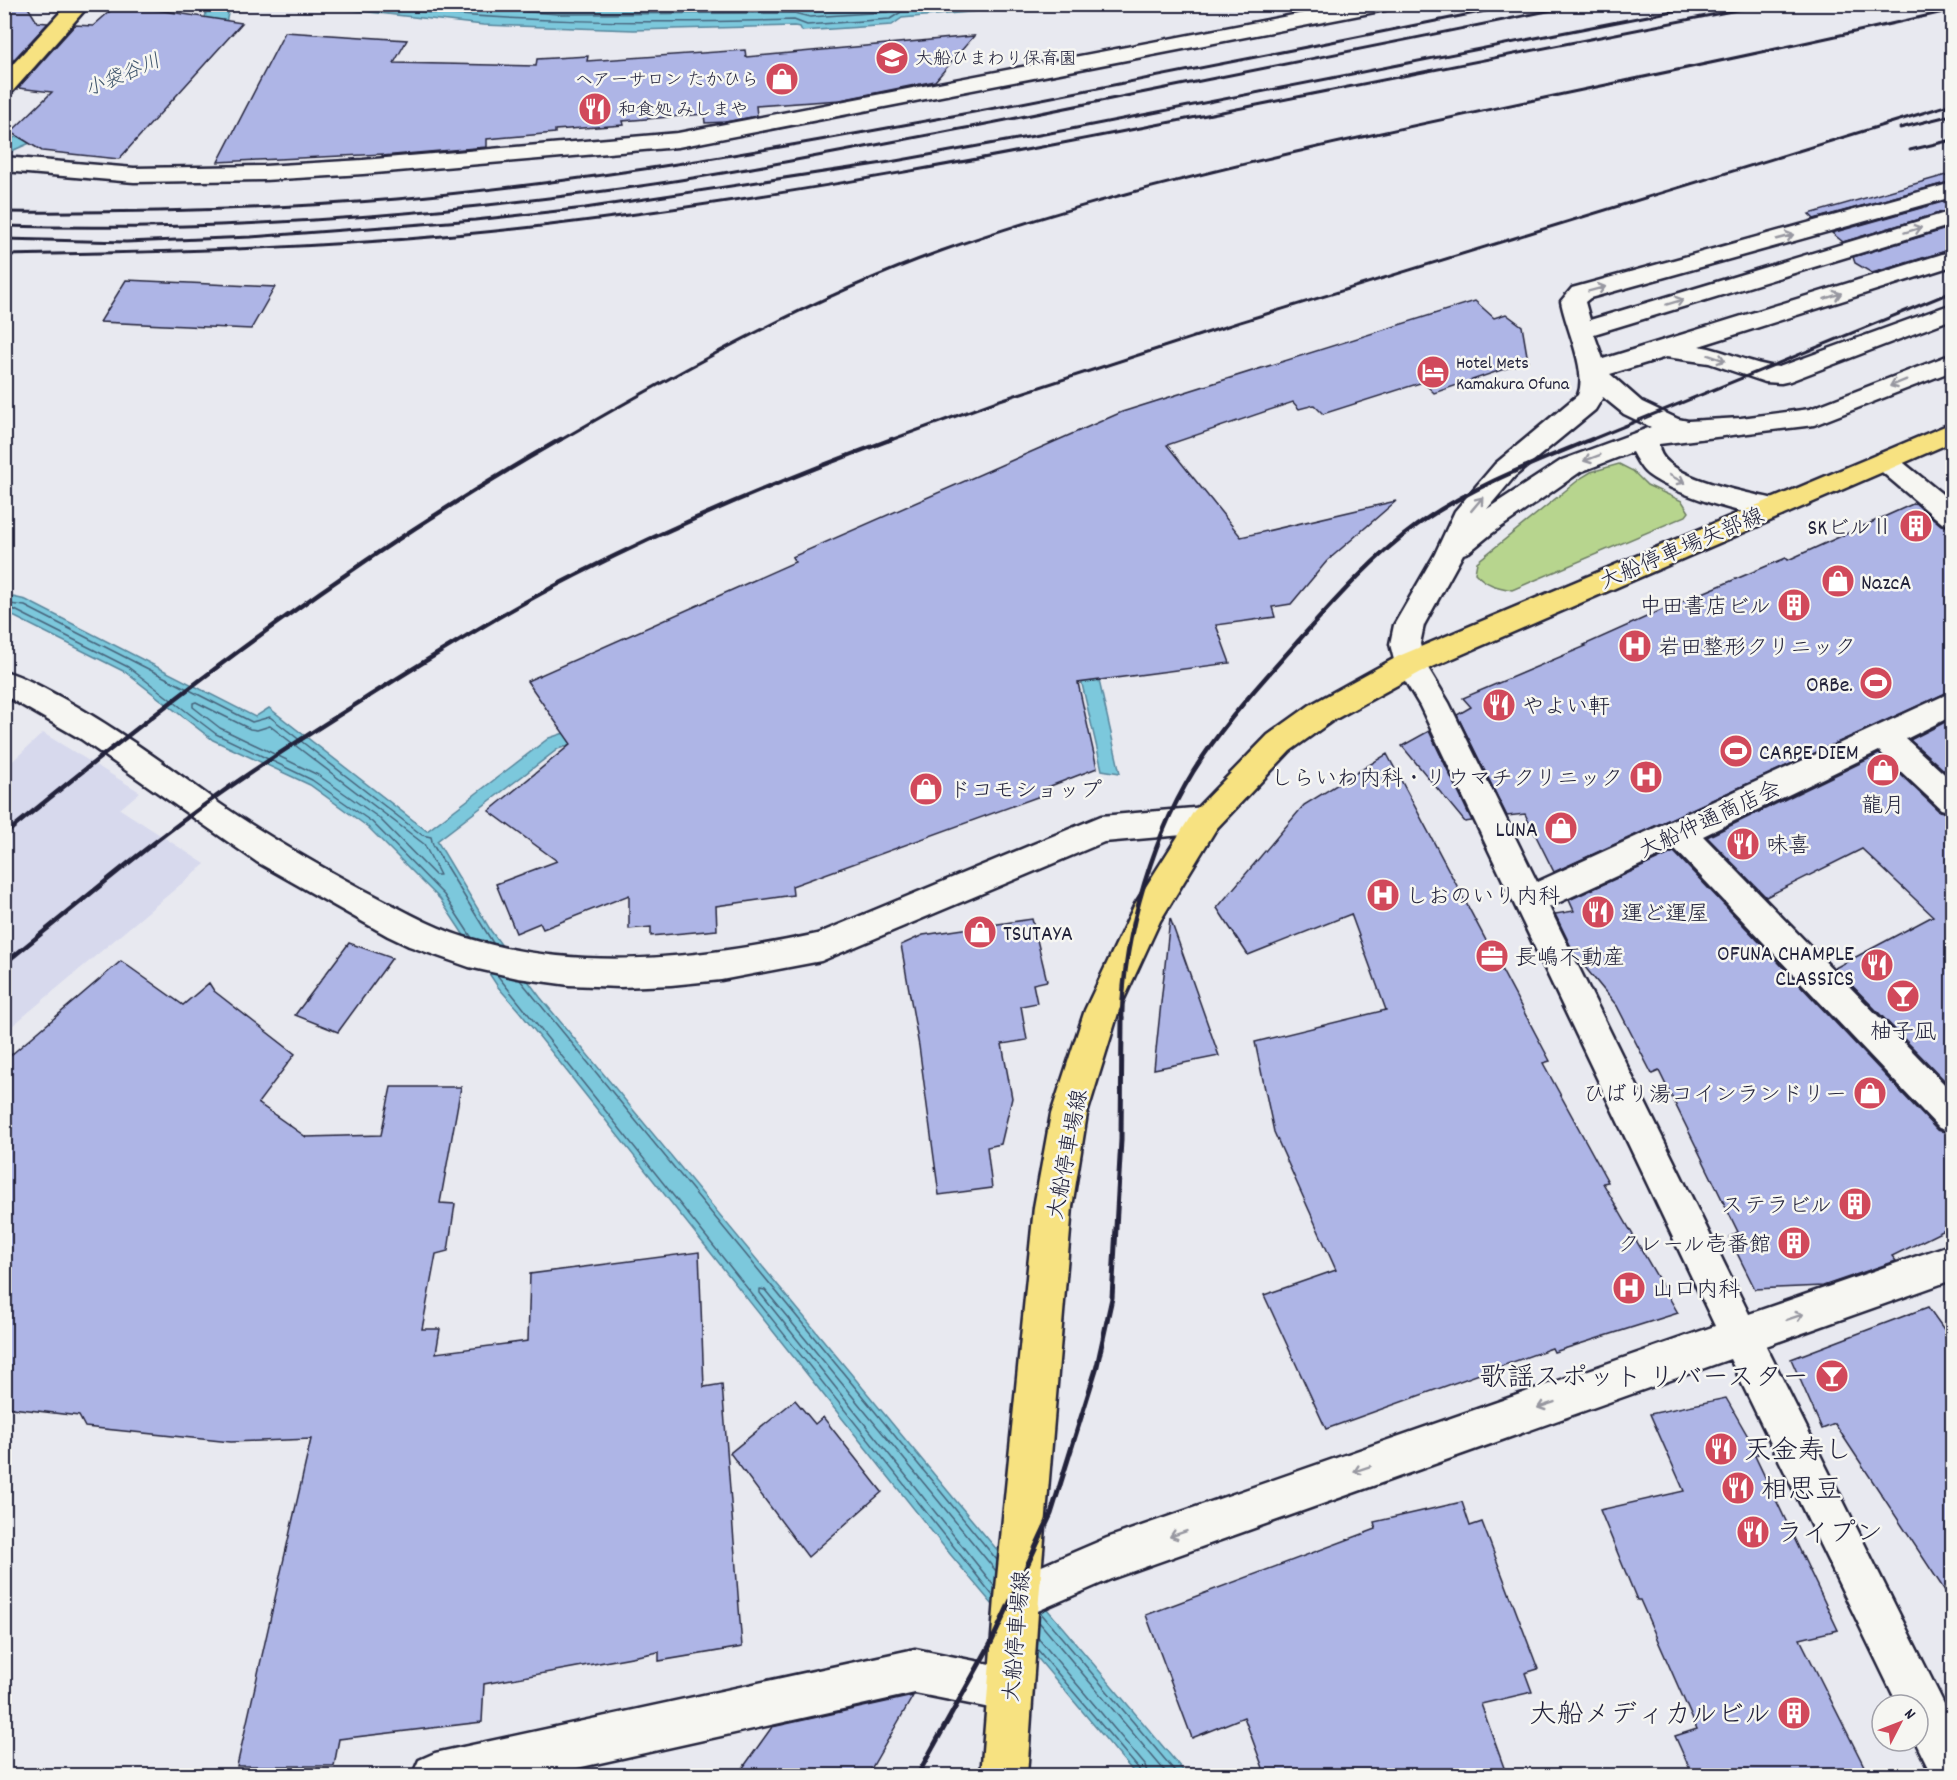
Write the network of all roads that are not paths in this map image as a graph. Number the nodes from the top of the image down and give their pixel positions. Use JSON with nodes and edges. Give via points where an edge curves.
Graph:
{"nodes":[{"id":1,"x":80,"y":4,"type":"edge"},
{"id":2,"x":1385,"y":4,"type":"edge"},
{"id":3,"x":4,"y":87,"type":"edge"},
{"id":4,"x":5,"y":165,"type":"edge"},
{"id":5,"x":1953,"y":190,"type":"edge"},
{"id":6,"x":1953,"y":218,"type":"edge"},
{"id":7,"x":1953,"y":258,"type":"edge"},
{"id":8,"x":1953,"y":311,"type":"edge"},
{"id":9,"x":1579,"y":331,"type":"junction"},
{"id":10,"x":1660,"y":351,"type":"junction"},
{"id":11,"x":1953,"y":362,"type":"edge"},
{"id":12,"x":1593,"y":371,"type":"junction"},
{"id":13,"x":1688,"y":430,"type":"junction"},
{"id":14,"x":1953,"y":432,"type":"edge"},
{"id":15,"x":1646,"y":437,"type":"junction"},
{"id":16,"x":1885,"y":461,"type":"junction"},
{"id":17,"x":1773,"y":508,"type":"junction"},
{"id":18,"x":1953,"y":516,"type":"edge"},
{"id":19,"x":1449,"y":554,"type":"junction"},
{"id":20,"x":1410,"y":664,"type":"junction"},
{"id":21,"x":4,"y":682,"type":"edge"},
{"id":22,"x":1953,"y":703,"type":"edge"},
{"id":23,"x":1883,"y":736,"type":"junction"},
{"id":24,"x":1953,"y":800,"type":"edge"},
{"id":25,"x":1205,"y":820,"type":"junction"},
{"id":26,"x":1680,"y":833,"type":"junction"},
{"id":27,"x":1529,"y":901,"type":"junction"},
{"id":28,"x":1953,"y":1116,"type":"edge"},
{"id":29,"x":1953,"y":1262,"type":"edge"},
{"id":30,"x":1740,"y":1336,"type":"junction"},
{"id":31,"x":1034,"y":1591,"type":"junction"},
{"id":32,"x":1011,"y":1676,"type":"junction"},
{"id":33,"x":1953,"y":1767,"type":"edge"},
{"id":34,"x":435,"y":1776,"type":"edge"},
{"id":35,"x":1004,"y":1776,"type":"edge"}],
"edges":[{"from":1,"to":3,"type":"main road"},
{"from":2,"to":4,"type":"street","via":[[678,140],[264,173],[134,175]]},
{"from":9,"to":5,"type":"street","one_way":true,"via":[[1573,301],[1581,293]]},
{"from":9,"to":6,"type":"street","one_way":true},
{"from":10,"to":7,"type":"street","one_way":true},
{"from":10,"to":8,"type":"street","one_way":true,"via":[[1713,356],[1765,374],[1780,375]]},
{"from":9,"to":12,"type":"street"},
{"from":10,"to":12,"type":"street"},
{"from":11,"to":13,"type":"street","one_way":true,"via":[[1814,417]]},
{"from":12,"to":13,"type":"street","via":[[1610,391],[1635,410]]},
{"from":19,"to":12,"type":"street","one_way":true,"via":[[1465,518],[1505,470],[1586,404],[1594,390]]},
{"from":13,"to":15,"type":"street"},
{"from":14,"to":16,"type":"main road","name":"大船停車場矢部線"},
{"from":15,"to":17,"type":"street","one_way":true,"via":[[1645,452],[1665,473],[1719,496]]},
{"from":15,"to":19,"type":"street","one_way":true,"via":[[1571,466],[1481,527]]},
{"from":16,"to":17,"type":"main road","name":"大船停車場矢部線"},
{"from":16,"to":18,"type":"street"},
{"from":17,"to":20,"type":"main road","name":"大船停車場矢部線"},
{"from":19,"to":20,"type":"street","via":[[1409,625],[1405,644]]},
{"from":20,"to":25,"type":"main road","name":"大船停車場線","via":[[1321,713],[1279,744]]},
{"from":20,"to":27,"type":"street","via":[[1434,703]]},
{"from":21,"to":25,"type":"street","via":[[82,724],[281,860],[420,935],[484,957],[546,969],[654,971],[772,959],[821,947],[1101,829]]},
{"from":22,"to":23,"type":"street","name":"大船仲通商店会"},
{"from":23,"to":24,"type":"street"},
{"from":23,"to":26,"type":"street","name":"大船仲通商店会"},
{"from":25,"to":31,"type":"main road","name":"大船停車場線","via":[[1147,914],[1102,1010],[1070,1114],[1053,1207],[1024,1531]]},
{"from":26,"to":27,"type":"street","name":"大船仲通商店会"},
{"from":26,"to":28,"type":"street"},
{"from":27,"to":30,"type":"street"},
{"from":30,"to":29,"type":"street","one_way":true},
{"from":30,"to":31,"type":"street","one_way":true,"via":[[1118,1555]]},
{"from":30,"to":33,"type":"street"},
{"from":31,"to":32,"type":"main road","name":"大船停車場線"},
{"from":32,"to":34,"type":"street","via":[[915,1671]]},
{"from":32,"to":35,"type":"main road","name":"大船停車場線"}]}
